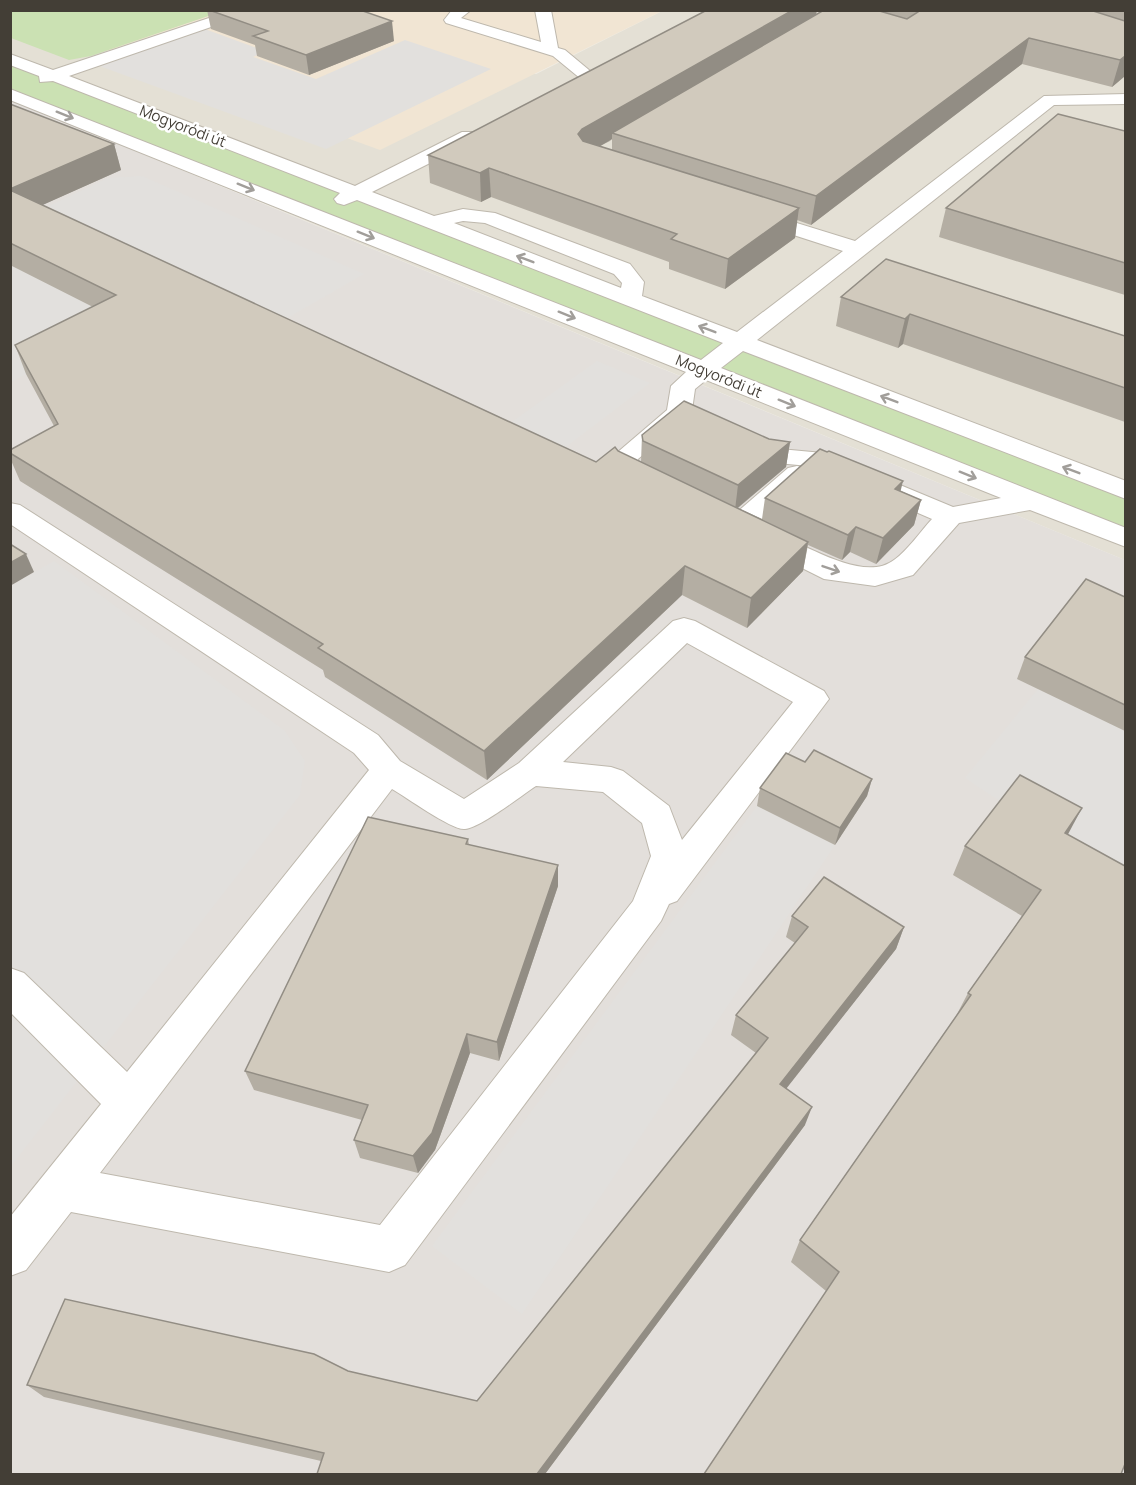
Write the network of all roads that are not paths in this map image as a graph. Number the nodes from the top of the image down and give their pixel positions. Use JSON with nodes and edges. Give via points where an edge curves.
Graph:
{"nodes":[{"id":1,"x":464,"y":10,"type":"edge"},
{"id":2,"x":543,"y":10,"type":"edge"},
{"id":3,"x":235,"y":14,"type":"edge"},
{"id":4,"x":551,"y":51,"type":"junction"},
{"id":5,"x":10,"y":59,"type":"edge"},
{"id":6,"x":608,"y":64,"type":"edge"},
{"id":7,"x":53,"y":75,"type":"junction"},
{"id":8,"x":587,"y":75,"type":"junction"},
{"id":9,"x":567,"y":86,"type":"edge"},
{"id":10,"x":10,"y":93,"type":"edge"},
{"id":11,"x":1125,"y":99,"type":"edge"},
{"id":12,"x":485,"y":127,"type":"edge"},
{"id":13,"x":356,"y":193,"type":"junction"},
{"id":14,"x":735,"y":210,"type":"edge"},
{"id":15,"x":312,"y":214,"type":"junction"},
{"id":16,"x":858,"y":249,"type":"junction"},
{"id":17,"x":741,"y":342,"type":"junction"},
{"id":18,"x":703,"y":369,"type":"junction"},
{"id":19,"x":679,"y":413,"type":"junction"},
{"id":20,"x":814,"y":459,"type":"junction"},
{"id":21,"x":1125,"y":491,"type":"edge"},
{"id":22,"x":678,"y":496,"type":"edge"},
{"id":23,"x":1032,"y":501,"type":"junction"},
{"id":24,"x":10,"y":511,"type":"edge"},
{"id":25,"x":950,"y":516,"type":"junction"},
{"id":26,"x":1125,"y":538,"type":"edge"},
{"id":27,"x":388,"y":770,"type":"junction"},
{"id":28,"x":531,"y":772,"type":"junction"},
{"id":29,"x":648,"y":910,"type":"junction"},
{"id":30,"x":10,"y":985,"type":"edge"},
{"id":31,"x":129,"y":1103,"type":"junction"},
{"id":32,"x":62,"y":1188,"type":"junction"},
{"id":33,"x":10,"y":1254,"type":"edge"}],
"edges":[{"from":1,"to":4,"type":"street","via":[[452,20]]},
{"from":2,"to":4,"type":"street"},
{"from":3,"to":7,"type":"street"},
{"from":4,"to":8,"type":"street"},
{"from":5,"to":7,"type":"street","name":"Mogyoródi út"},
{"from":6,"to":8,"type":"street"},
{"from":7,"to":10,"type":"street"},
{"from":7,"to":13,"type":"street","name":"Mogyoródi út"},
{"from":8,"to":9,"type":"street"},
{"from":10,"to":15,"type":"street","name":"Mogyoródi út","one_way":true},
{"from":11,"to":16,"type":"street","via":[[1050,100]]},
{"from":12,"to":13,"type":"street"},
{"from":13,"to":15,"type":"street"},
{"from":17,"to":13,"type":"street","name":"Mogyoródi út","one_way":true},
{"from":14,"to":16,"type":"street"},
{"from":15,"to":18,"type":"street","name":"Mogyoródi út","one_way":true},
{"from":16,"to":17,"type":"street"},
{"from":17,"to":18,"type":"street"},
{"from":21,"to":17,"type":"street","name":"Mogyoródi út","one_way":true},
{"from":18,"to":19,"type":"street","via":[[683,386]]},
{"from":18,"to":23,"type":"street","name":"Mogyoródi út","one_way":true},
{"from":19,"to":20,"type":"street","via":[[775,456]]},
{"from":19,"to":22,"type":"street","via":[[657,437],[626,457],[627,472]]},
{"from":20,"to":25,"type":"street"},
{"from":20,"to":25,"type":"street","one_way":true,"via":[[728,521],[834,572],[875,576],[903,568]]},
{"from":23,"to":25,"type":"street"},
{"from":23,"to":26,"type":"street","name":"Mogyoródi út"},
{"from":24,"to":27,"type":"street","via":[[366,744]]},
{"from":27,"to":28,"type":"street","via":[[464,816]]},
{"from":27,"to":31,"type":"street"},
{"from":28,"to":29,"type":"street","via":[[611,780],[657,816],[669,855]]},
{"from":28,"to":29,"type":"street","via":[[684,628],[813,699]]},
{"from":29,"to":32,"type":"street","via":[[389,1249]]},
{"from":30,"to":31,"type":"street"},
{"from":31,"to":32,"type":"street"},
{"from":32,"to":33,"type":"street"}]}
